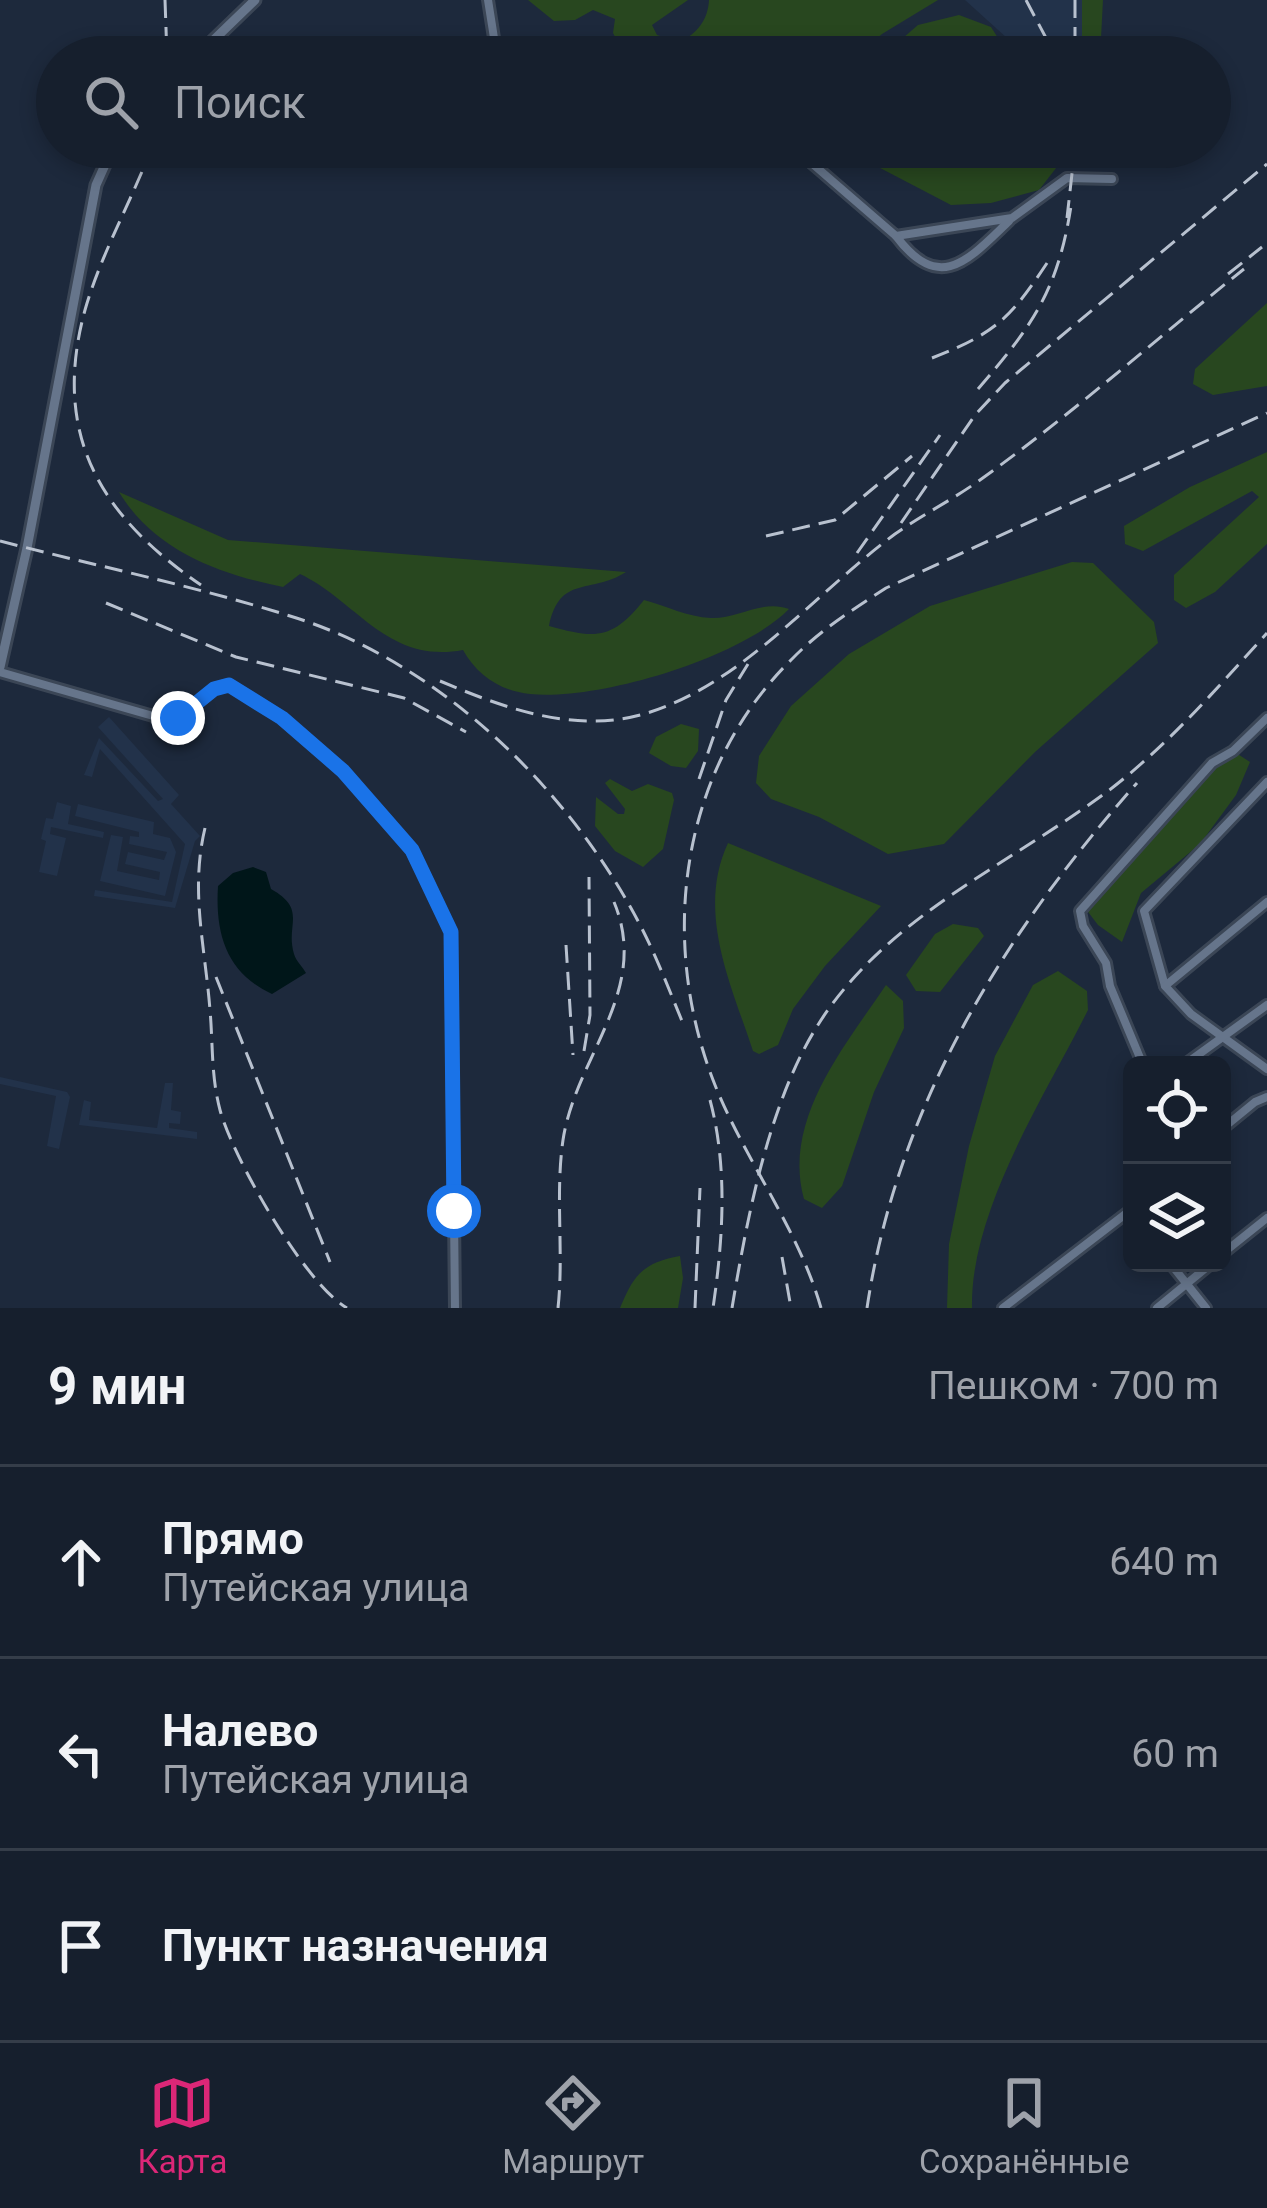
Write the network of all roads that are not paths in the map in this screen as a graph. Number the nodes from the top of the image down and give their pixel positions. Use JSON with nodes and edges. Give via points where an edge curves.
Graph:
{"nodes":[{"id":1,"x":255,"y":0,"type":"edge"},
{"id":2,"x":488,"y":0,"type":"edge"},
{"id":3,"x":218,"y":36,"type":"edge"},
{"id":4,"x":494,"y":36,"type":"edge"},
{"id":5,"x":104,"y":168,"type":"edge"},
{"id":6,"x":817,"y":168,"type":"edge"},
{"id":7,"x":1112,"y":179,"type":"dead end"},
{"id":8,"x":1012,"y":218,"type":"junction"},
{"id":9,"x":896,"y":236,"type":"junction"},
{"id":10,"x":0,"y":669,"type":"edge"},
{"id":11,"x":1267,"y":718,"type":"edge"},
{"id":12,"x":1267,"y":782,"type":"edge"},
{"id":13,"x":1267,"y":902,"type":"edge"},
{"id":14,"x":1165,"y":986,"type":"junction"},
{"id":15,"x":1267,"y":1005,"type":"edge"},
{"id":16,"x":1223,"y":1037,"type":"junction"},
{"id":17,"x":1139,"y":1056,"type":"edge"},
{"id":18,"x":1197,"y":1056,"type":"edge"},
{"id":19,"x":1267,"y":1069,"type":"edge"},
{"id":20,"x":1267,"y":1097,"type":"edge"},
{"id":21,"x":1231,"y":1122,"type":"edge"},
{"id":22,"x":1267,"y":1218,"type":"edge"},
{"id":23,"x":1123,"y":1219,"type":"edge"},
{"id":24,"x":1231,"y":1248,"type":"edge"},
{"id":25,"x":1177,"y":1272,"type":"edge"},
{"id":26,"x":1200,"y":1272,"type":"edge"},
{"id":27,"x":1186,"y":1284,"type":"junction"},
{"id":28,"x":455,"y":1308,"type":"edge"},
{"id":29,"x":1003,"y":1308,"type":"edge"},
{"id":30,"x":1156,"y":1308,"type":"edge"},
{"id":31,"x":1206,"y":1308,"type":"edge"}],
"edges":[{"from":1,"to":3,"type":"street"},
{"from":2,"to":4,"type":"street"},
{"from":5,"to":10,"type":"street"},
{"from":6,"to":9,"type":"street"},
{"from":7,"to":8,"type":"street","via":[[1067,178]]},
{"from":8,"to":9,"type":"street"},
{"from":8,"to":9,"type":"street","via":[[965,263],[944,267],[911,257]]},
{"from":10,"to":28,"type":"street","via":[[174,722],[229,685],[343,771],[412,850],[451,932]]},
{"from":11,"to":17,"type":"street","via":[[1212,763],[1079,910]]},
{"from":12,"to":14,"type":"street","via":[[1144,911]]},
{"from":13,"to":14,"type":"street"},
{"from":14,"to":16,"type":"street"},
{"from":15,"to":16,"type":"street"},
{"from":16,"to":18,"type":"street"},
{"from":16,"to":19,"type":"street"},
{"from":20,"to":21,"type":"street"},
{"from":22,"to":24,"type":"street"},
{"from":23,"to":29,"type":"street"},
{"from":25,"to":27,"type":"street"},
{"from":26,"to":27,"type":"street"},
{"from":27,"to":30,"type":"street"},
{"from":27,"to":31,"type":"street"}]}
